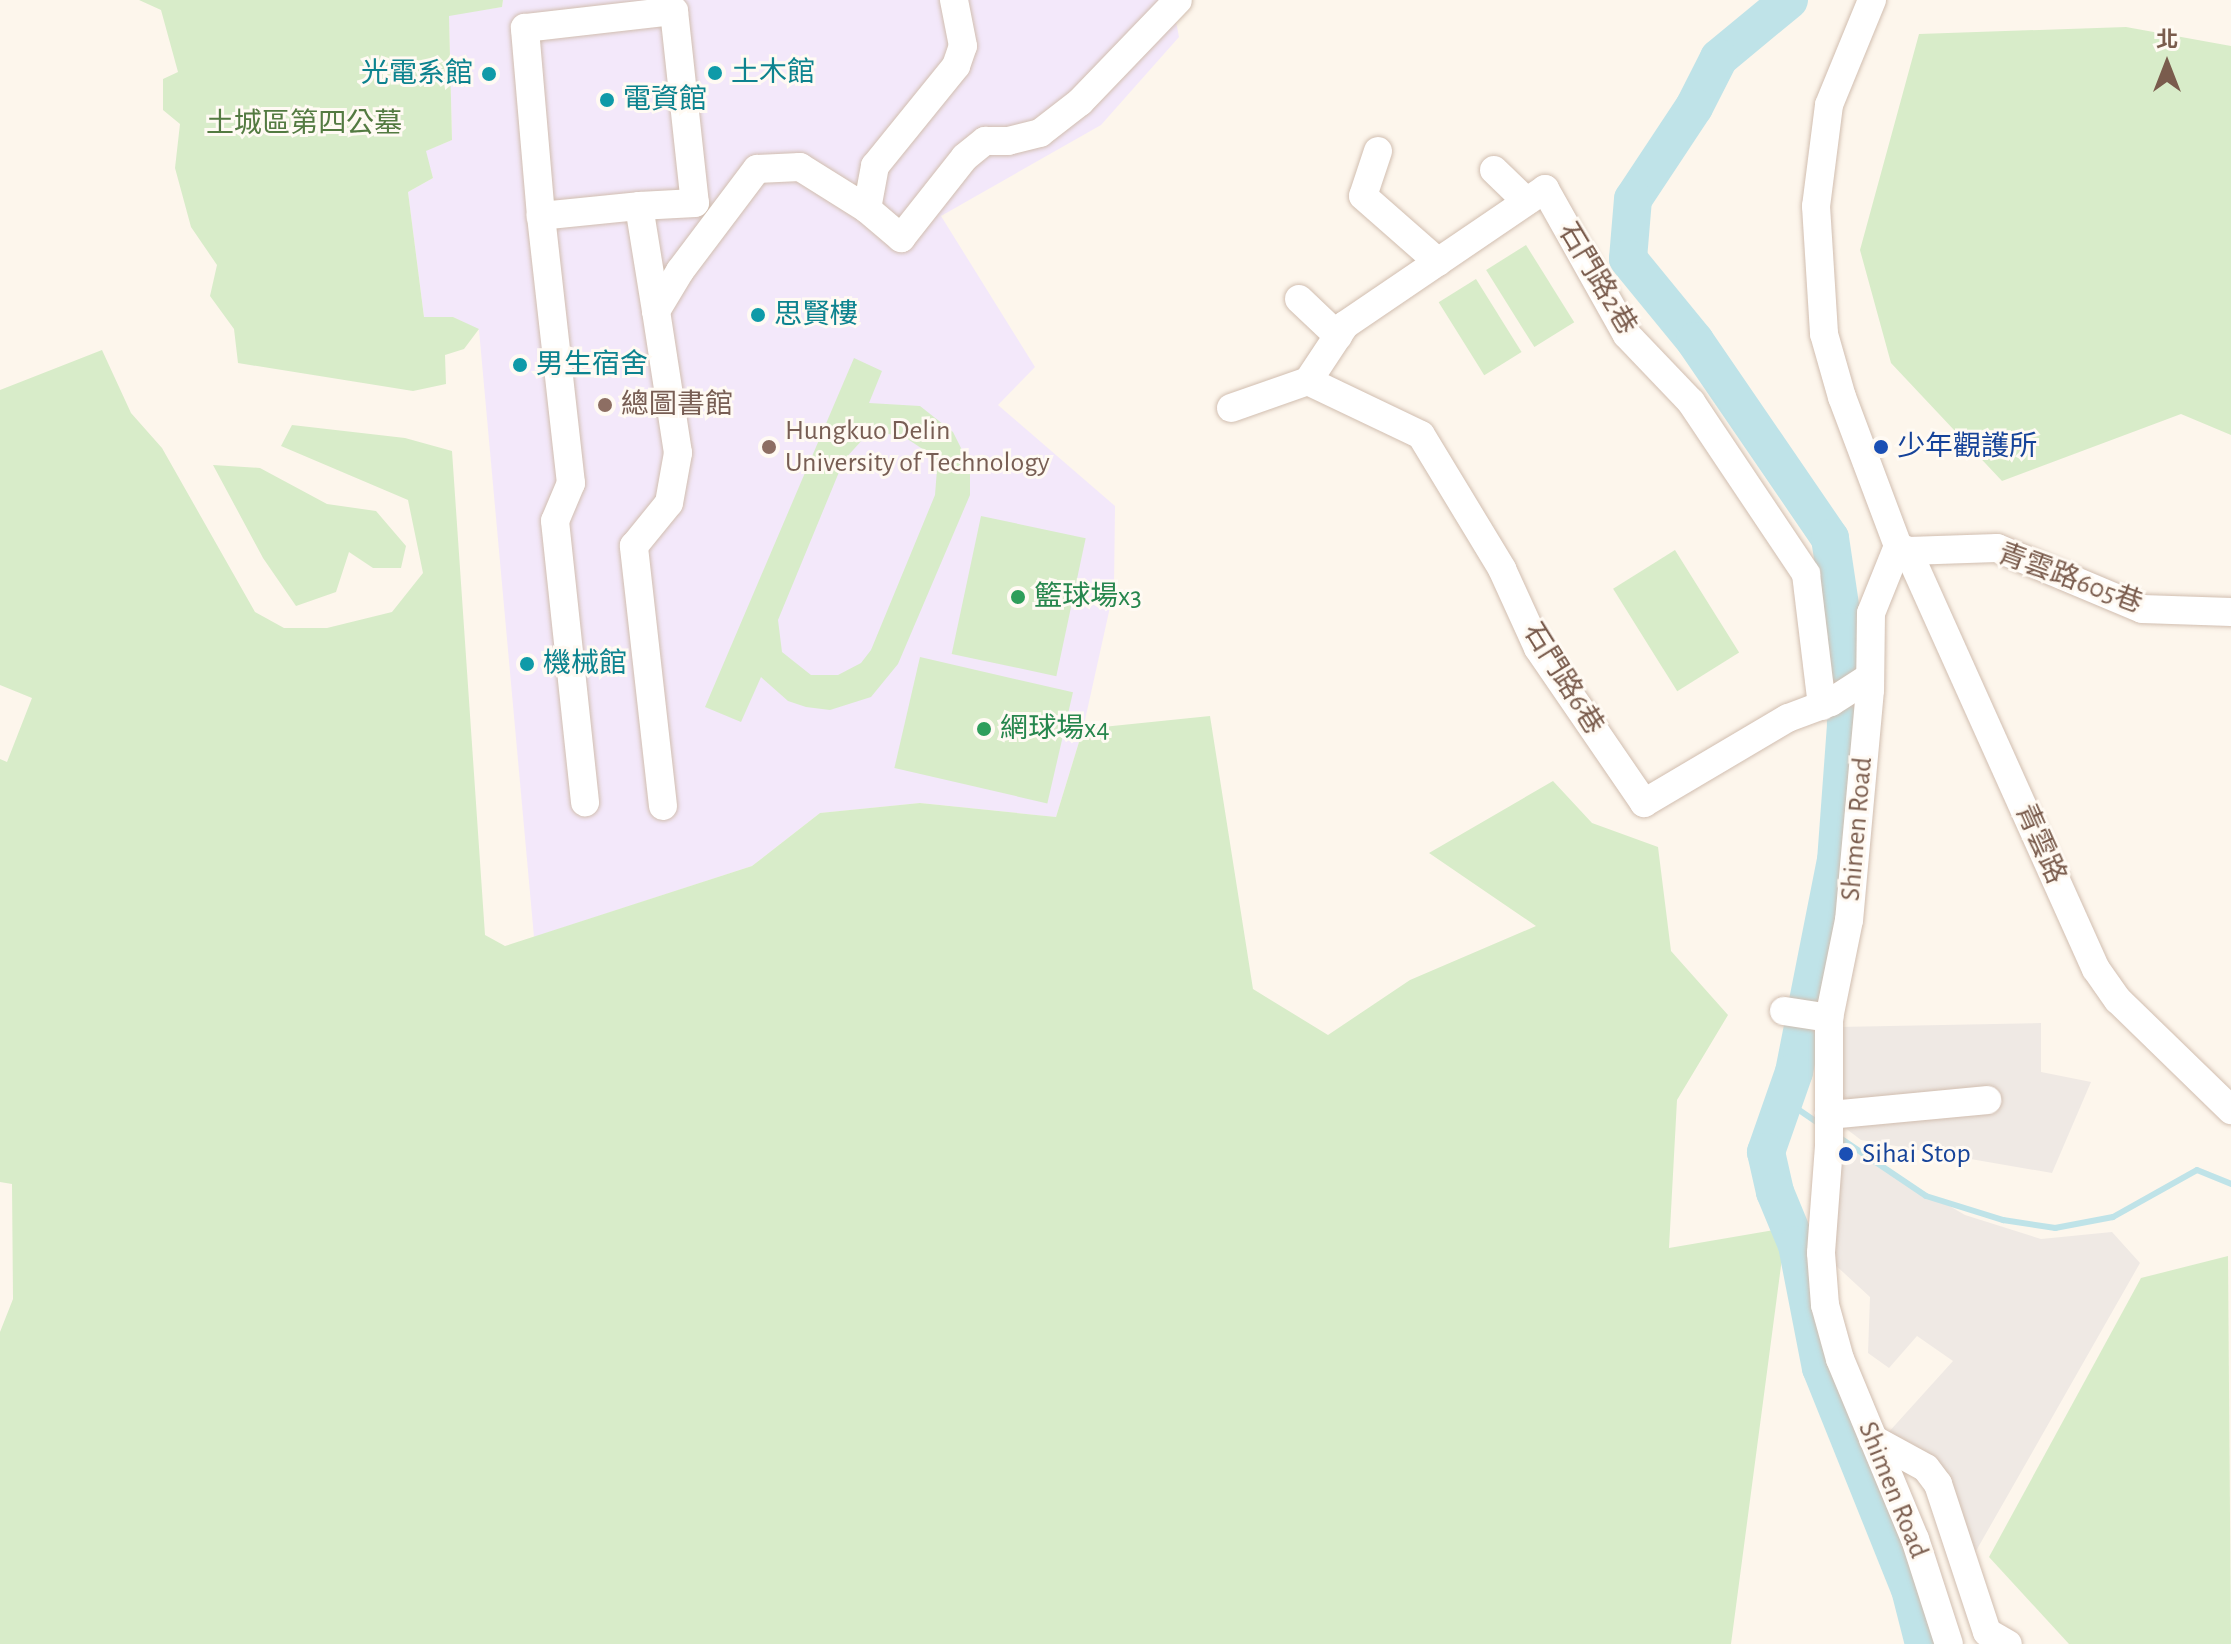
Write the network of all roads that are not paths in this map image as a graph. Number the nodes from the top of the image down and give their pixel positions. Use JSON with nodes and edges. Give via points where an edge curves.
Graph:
{"nodes":[{"id":1,"x":954,"y":0,"type":"edge"},
{"id":2,"x":1178,"y":0,"type":"edge"},
{"id":3,"x":1872,"y":0,"type":"edge"},
{"id":4,"x":650,"y":7,"type":"edge"},
{"id":5,"x":1378,"y":151,"type":"dead end"},
{"id":6,"x":1494,"y":170,"type":"dead end"},
{"id":7,"x":1526,"y":201,"type":"junction"},
{"id":8,"x":639,"y":206,"type":"junction"},
{"id":9,"x":867,"y":209,"type":"junction"},
{"id":10,"x":541,"y":216,"type":"junction"},
{"id":11,"x":1438,"y":262,"type":"junction"},
{"id":12,"x":1299,"y":299,"type":"dead end"},
{"id":13,"x":656,"y":311,"type":"junction"},
{"id":14,"x":1338,"y":336,"type":"junction"},
{"id":15,"x":1308,"y":381,"type":"junction"},
{"id":16,"x":1231,"y":408,"type":"dead end"},
{"id":17,"x":1903,"y":548,"type":"junction"},
{"id":18,"x":2231,"y":612,"type":"edge"},
{"id":19,"x":1870,"y":677,"type":"junction"},
{"id":20,"x":1826,"y":704,"type":"junction"},
{"id":21,"x":585,"y":802,"type":"dead end"},
{"id":22,"x":663,"y":806,"type":"dead end"},
{"id":23,"x":1784,"y":1011,"type":"dead end"},
{"id":24,"x":1829,"y":1018,"type":"junction"},
{"id":25,"x":1987,"y":1100,"type":"dead end"},
{"id":26,"x":2231,"y":1110,"type":"edge"},
{"id":27,"x":1829,"y":1115,"type":"junction"},
{"id":28,"x":1873,"y":1439,"type":"junction"},
{"id":29,"x":1949,"y":1644,"type":"edge"},
{"id":30,"x":2008,"y":1644,"type":"edge"}],
"edges":[{"from":1,"to":9,"type":"street","via":[[963,46],[956,66],[875,166]]},
{"from":2,"to":9,"type":"street","via":[[1080,102],[1040,133],[985,141],[965,157],[901,238]]},
{"from":3,"to":17,"type":"street","name":"青雲路","via":[[1829,105],[1816,206],[1824,334]]},
{"from":4,"to":8,"type":"street","via":[[674,11],[695,203]]},
{"from":4,"to":10,"type":"street","via":[[525,28]]},
{"from":5,"to":11,"type":"street","via":[[1363,196]]},
{"from":6,"to":7,"type":"street"},
{"from":7,"to":11,"type":"street","name":"石門路2巷"},
{"from":7,"to":20,"type":"street","name":"石門路2巷","via":[[1545,189],[1627,335],[1691,402],[1806,574]]},
{"from":8,"to":10,"type":"street"},
{"from":8,"to":13,"type":"street"},
{"from":9,"to":13,"type":"street","via":[[800,167],[757,169]]},
{"from":10,"to":21,"type":"street","via":[[571,483],[555,521]]},
{"from":11,"to":14,"type":"street","name":"石門路2巷","via":[[1345,325]]},
{"from":12,"to":14,"type":"street"},
{"from":13,"to":22,"type":"street","via":[[678,453],[669,503],[634,546]]},
{"from":14,"to":15,"type":"street","name":"石門路2巷"},
{"from":15,"to":16,"type":"street"},
{"from":15,"to":20,"type":"street","name":"石門路6巷","via":[[1421,435],[1502,569],[1538,648],[1644,803],[1788,718]]},
{"from":17,"to":18,"type":"street","name":"青雲路605巷","via":[[1997,548],[2142,609]]},
{"from":17,"to":19,"type":"street","name":"Shimen Road","via":[[1871,613]]},
{"from":17,"to":26,"type":"street","name":"青雲路","via":[[2096,969],[2118,1000]]},
{"from":19,"to":20,"type":"street"},
{"from":19,"to":24,"type":"street","name":"Shimen Road","via":[[1849,920]]},
{"from":23,"to":24,"type":"street"},
{"from":24,"to":27,"type":"street","name":"Shimen Road"},
{"from":25,"to":27,"type":"street"},
{"from":27,"to":28,"type":"street","name":"Shimen Road","via":[[1821,1253],[1825,1305],[1840,1359]]},
{"from":28,"to":29,"type":"street","name":"Shimen Road","via":[[1915,1539]]},
{"from":28,"to":30,"type":"street","via":[[1926,1468],[1938,1484],[1987,1632]]}]}
